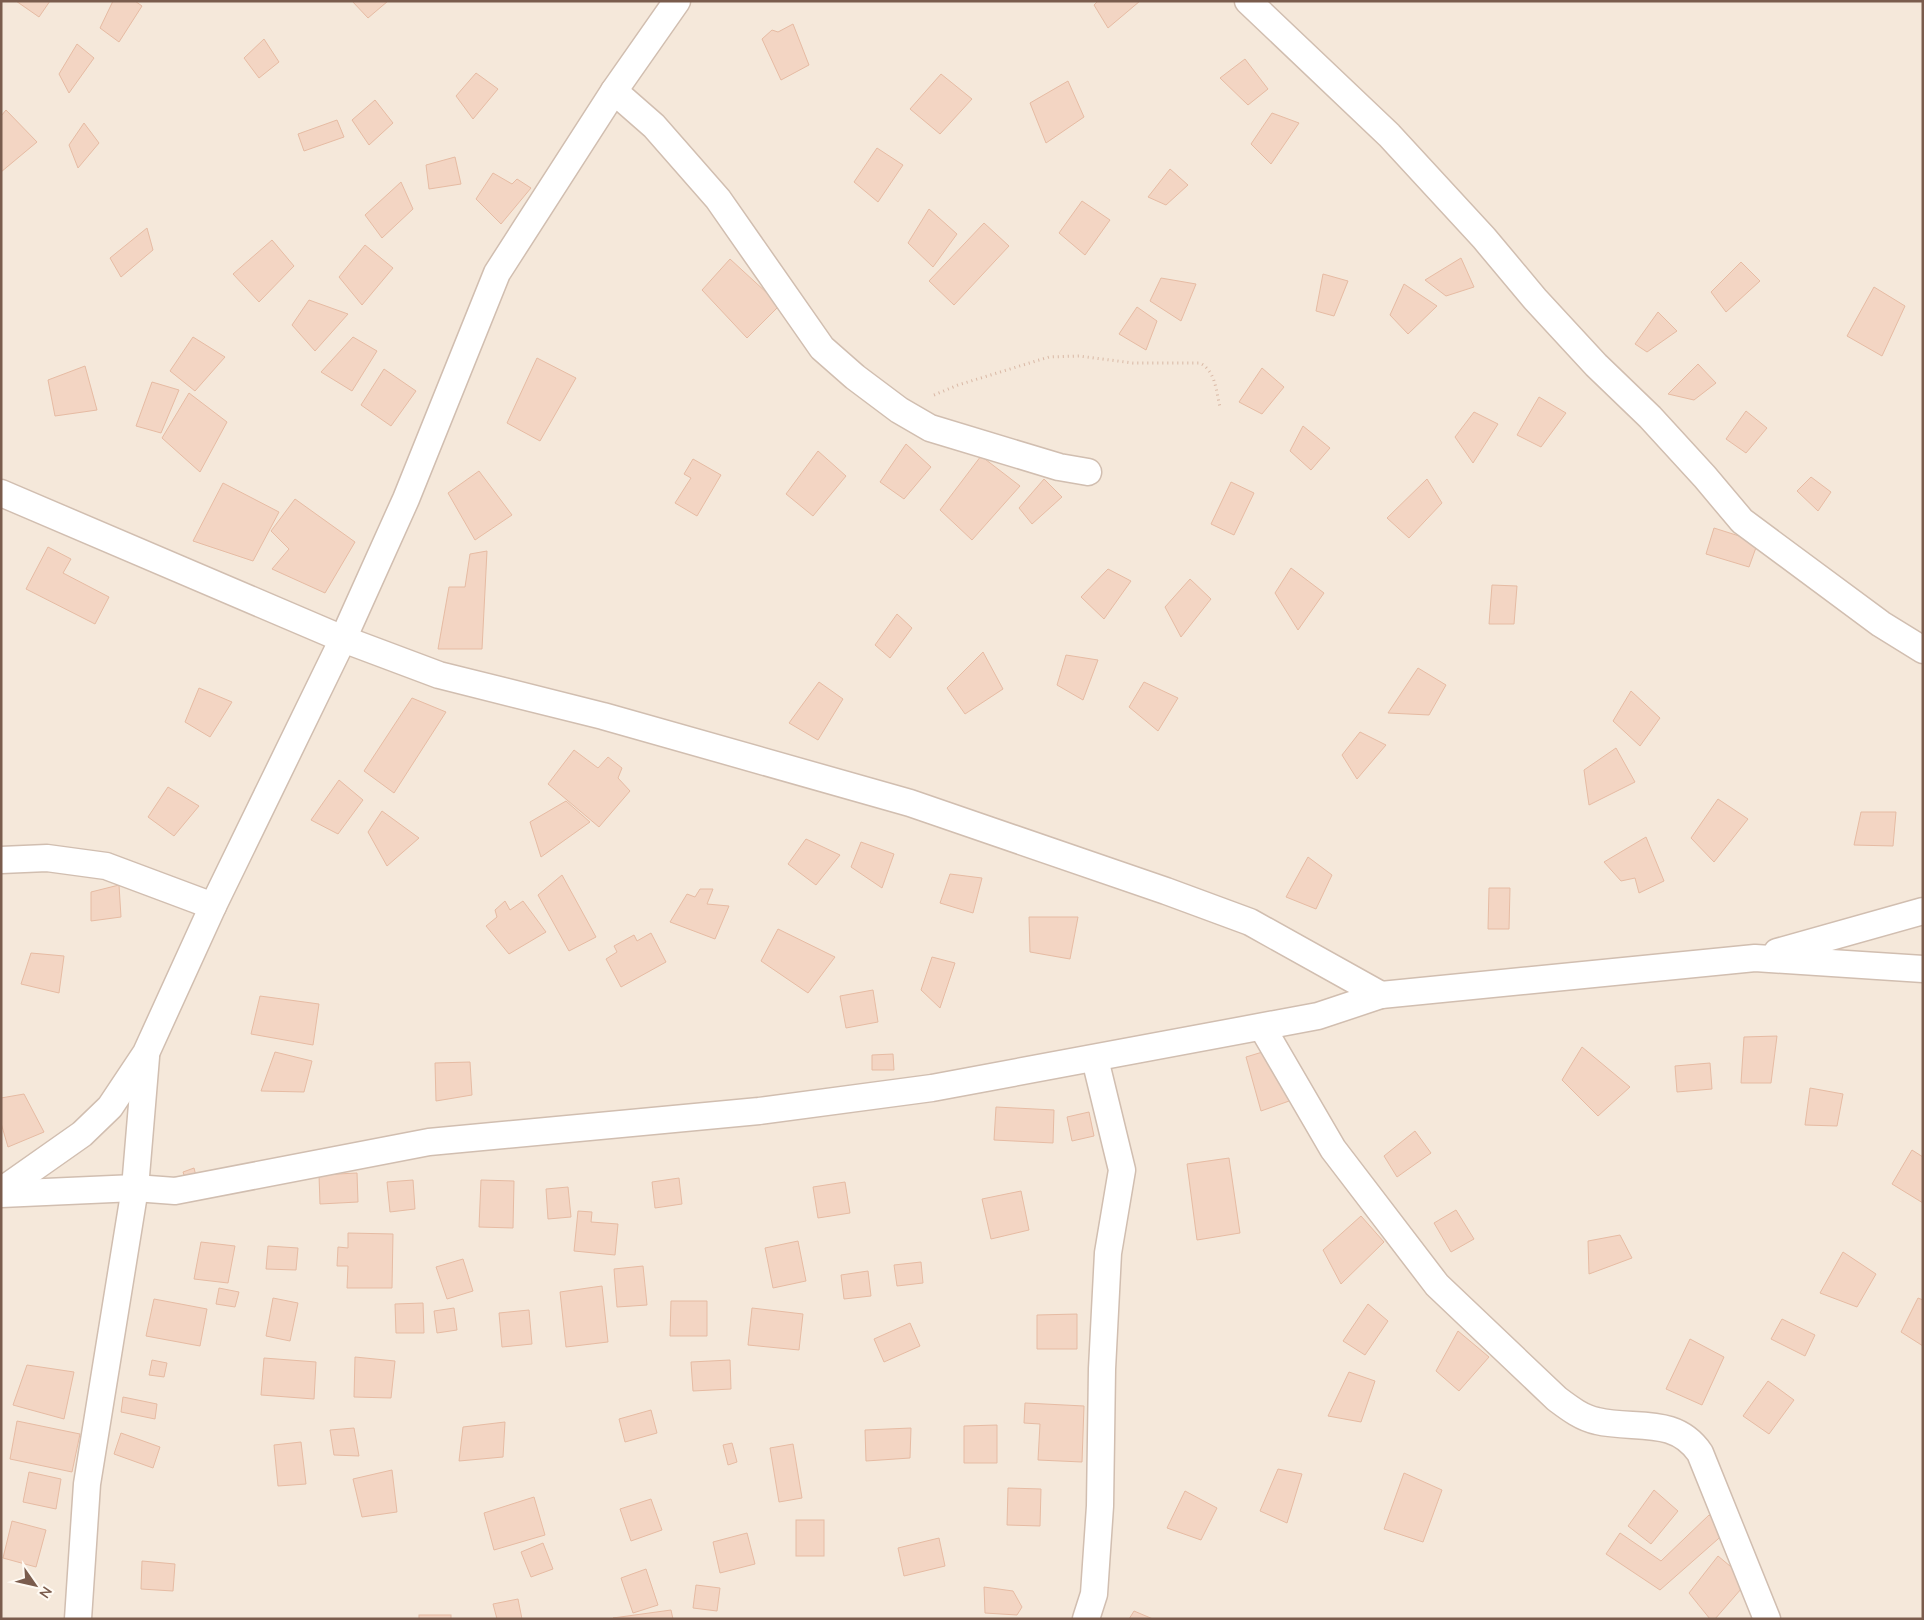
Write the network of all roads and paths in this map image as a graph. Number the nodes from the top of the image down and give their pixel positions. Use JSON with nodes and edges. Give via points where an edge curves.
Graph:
{"nodes":[{"id":1,"x":677,"y":1,"type":"edge"},
{"id":2,"x":1248,"y":1,"type":"edge"},
{"id":3,"x":614,"y":91,"type":"junction"},
{"id":4,"x":1220,"y":407,"type":"dead end"},
{"id":5,"x":899,"y":410,"type":"junction"},
{"id":6,"x":1088,"y":472,"type":"dead end"},
{"id":7,"x":1,"y":493,"type":"edge"},
{"id":8,"x":343,"y":639,"type":"junction"},
{"id":9,"x":1923,"y":650,"type":"edge"},
{"id":10,"x":1,"y":860,"type":"edge"},
{"id":11,"x":213,"y":906,"type":"junction"},
{"id":12,"x":1923,"y":911,"type":"edge"},
{"id":13,"x":1755,"y":958,"type":"junction"},
{"id":14,"x":1923,"y":969,"type":"edge"},
{"id":15,"x":1381,"y":995,"type":"junction"},
{"id":16,"x":1262,"y":1026,"type":"junction"},
{"id":17,"x":146,"y":1054,"type":"junction"},
{"id":18,"x":1094,"y":1059,"type":"junction"},
{"id":19,"x":135,"y":1188,"type":"junction"},
{"id":20,"x":1,"y":1192,"type":"edge"},
{"id":21,"x":78,"y":1619,"type":"edge"},
{"id":22,"x":1086,"y":1619,"type":"edge"},
{"id":23,"x":1767,"y":1619,"type":"edge"}],
"edges":[{"from":1,"to":3,"type":"street"},
{"from":2,"to":9,"type":"street","via":[[1389,135],[1535,299],[1650,417],[1742,521],[1881,624]]},
{"from":3,"to":5,"type":"street","via":[[654,126],[718,199],[822,348]]},
{"from":3,"to":8,"type":"street","via":[[498,273],[406,499]]},
{"from":4,"to":5,"type":"path","via":[[1212,374],[1200,363],[1133,363],[1079,356],[1049,357],[958,385]]},
{"from":5,"to":6,"type":"street","via":[[953,437]]},
{"from":7,"to":8,"type":"street"},
{"from":8,"to":11,"type":"street"},
{"from":8,"to":15,"type":"street","via":[[440,675],[603,716],[919,806],[1250,922]]},
{"from":10,"to":11,"type":"street","via":[[47,858],[106,866]]},
{"from":11,"to":17,"type":"street"},
{"from":12,"to":13,"type":"street"},
{"from":13,"to":14,"type":"street"},
{"from":13,"to":15,"type":"street"},
{"from":15,"to":16,"type":"street","via":[[1318,1016]]},
{"from":16,"to":18,"type":"street"},
{"from":16,"to":23,"type":"street","via":[[1333,1149],[1437,1285],[1574,1412],[1596,1421],[1662,1427],[1692,1440]]},
{"from":17,"to":19,"type":"street"},
{"from":17,"to":20,"type":"street","via":[[110,1107],[82,1134]]},
{"from":18,"to":19,"type":"street","via":[[932,1088],[759,1111],[429,1142],[175,1191]]},
{"from":18,"to":22,"type":"street","via":[[1122,1170],[1108,1253],[1100,1506],[1094,1594]]},
{"from":19,"to":20,"type":"street"},
{"from":19,"to":21,"type":"street","via":[[87,1484]]}]}
